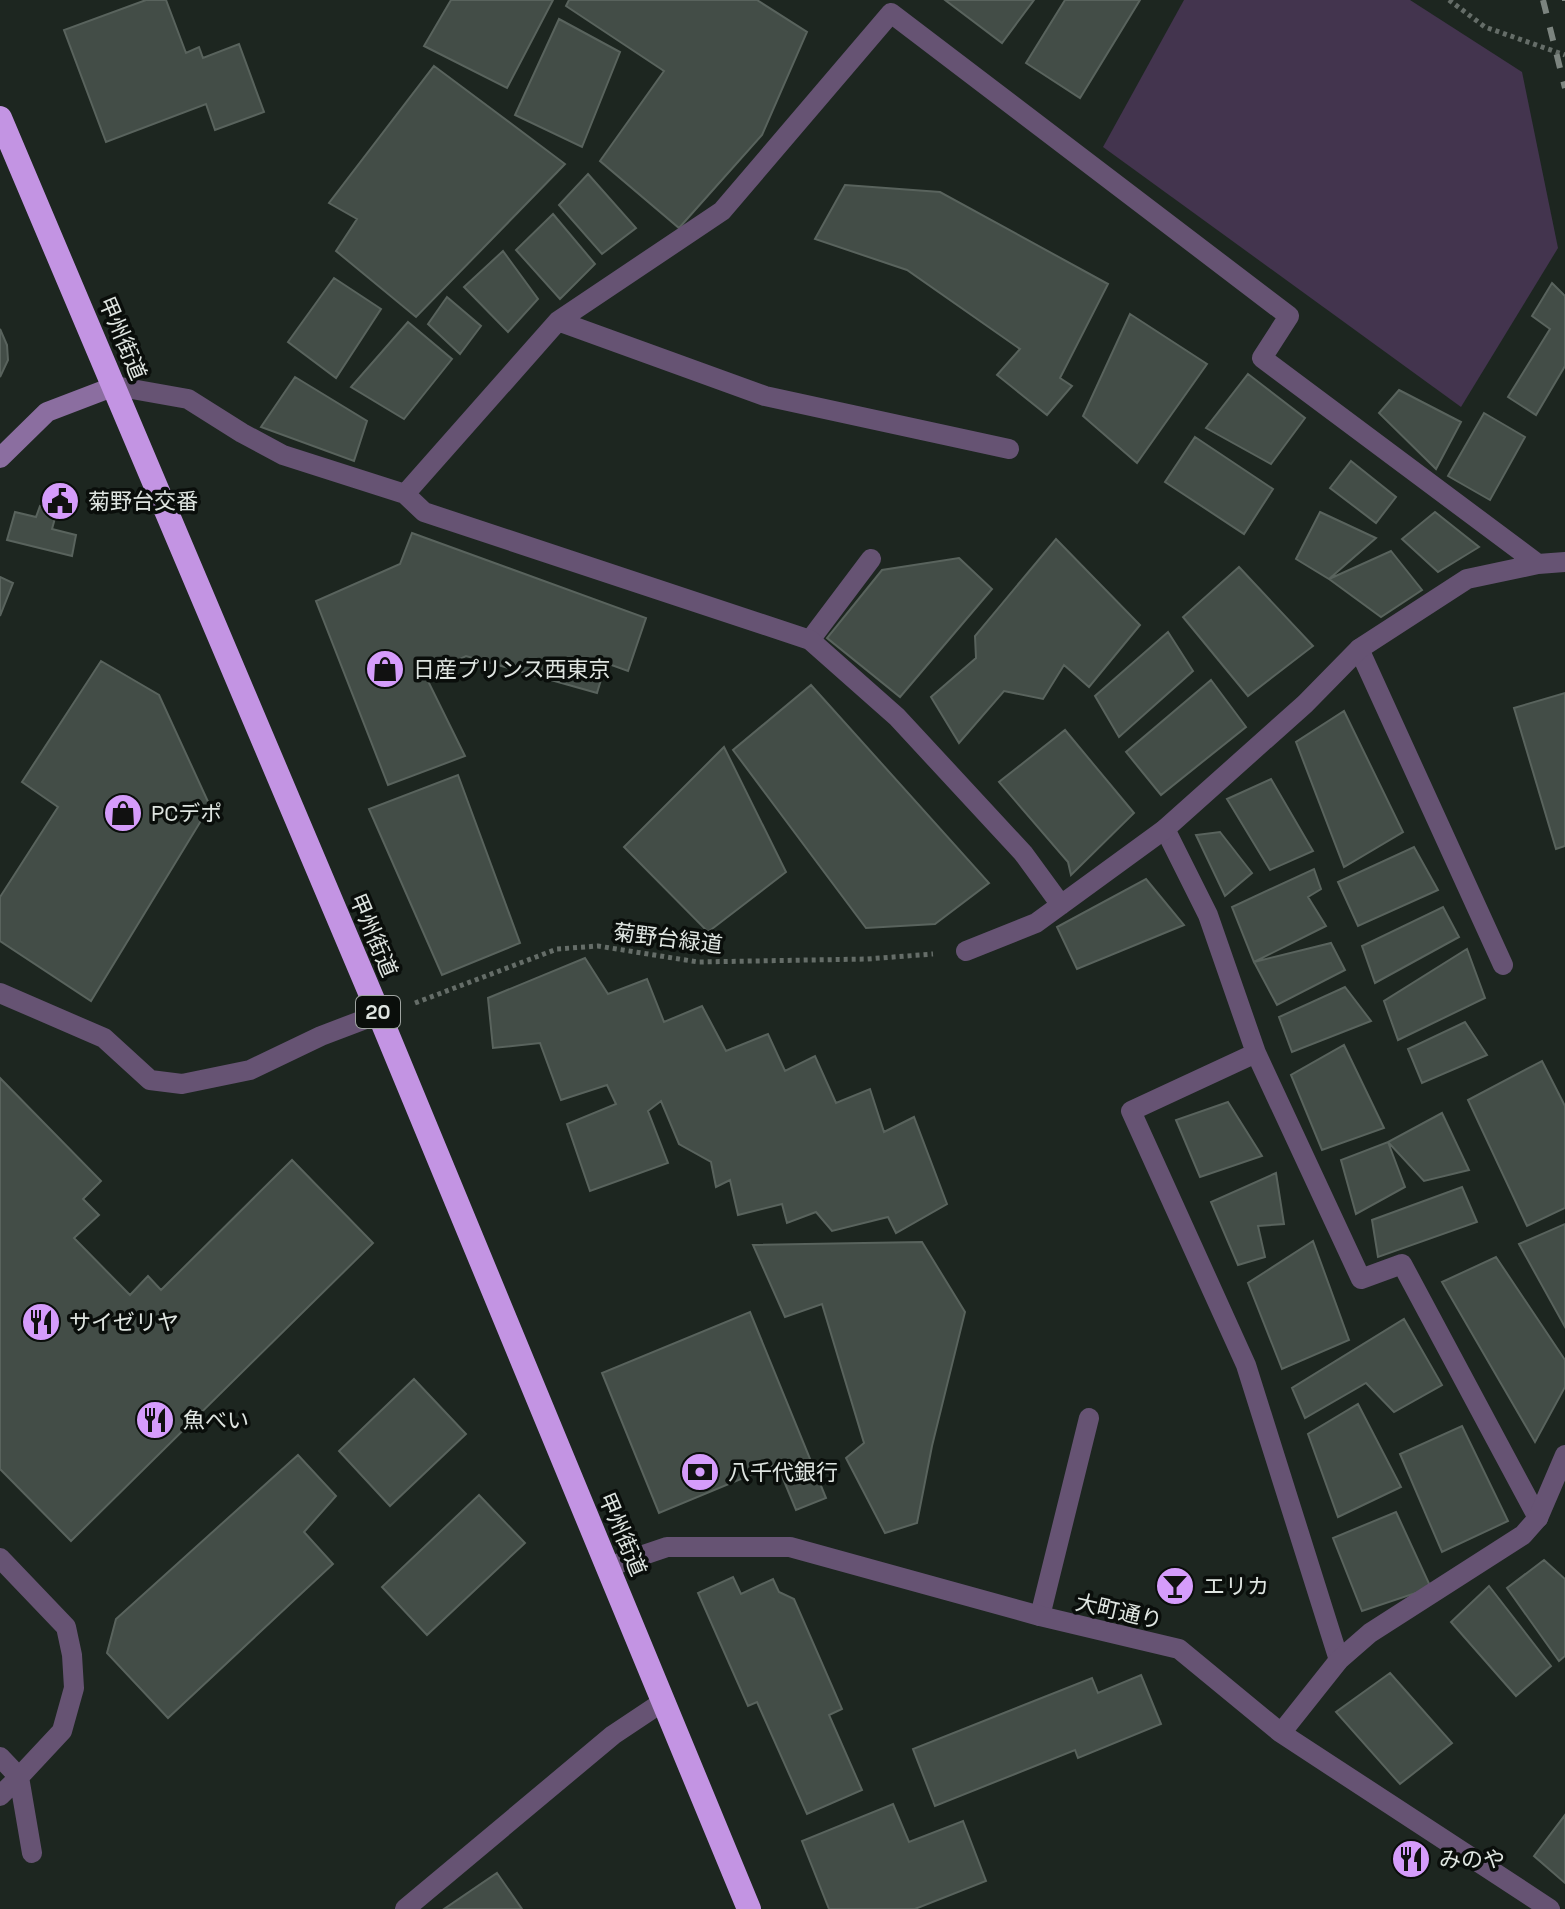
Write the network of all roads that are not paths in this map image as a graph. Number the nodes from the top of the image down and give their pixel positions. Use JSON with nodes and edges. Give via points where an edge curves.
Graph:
{"nodes":[{"id":1,"x":883,"y":6,"type":"edge"},
{"id":2,"x":0,"y":118,"type":"edge"},
{"id":3,"x":558,"y":321,"type":"junction"},
{"id":4,"x":115,"y":386,"type":"junction"},
{"id":5,"x":1009,"y":449,"type":"dead end"},
{"id":6,"x":0,"y":458,"type":"edge"},
{"id":7,"x":405,"y":494,"type":"junction"},
{"id":8,"x":871,"y":559,"type":"dead end"},
{"id":9,"x":1565,"y":562,"type":"edge"},
{"id":10,"x":1538,"y":564,"type":"junction"},
{"id":11,"x":810,"y":640,"type":"junction"},
{"id":12,"x":1359,"y":649,"type":"junction"},
{"id":13,"x":1165,"y":829,"type":"junction"},
{"id":14,"x":1061,"y":905,"type":"junction"},
{"id":15,"x":966,"y":951,"type":"road end"},
{"id":16,"x":1503,"y":965,"type":"dead end"},
{"id":17,"x":0,"y":993,"type":"edge"},
{"id":18,"x":379,"y":1014,"type":"junction"},
{"id":19,"x":1256,"y":1053,"type":"junction"},
{"id":20,"x":1089,"y":1418,"type":"dead end"},
{"id":21,"x":1565,"y":1455,"type":"edge"},
{"id":22,"x":1538,"y":1518,"type":"junction"},
{"id":23,"x":0,"y":1558,"type":"edge"},
{"id":24,"x":608,"y":1567,"type":"junction"},
{"id":25,"x":1040,"y":1616,"type":"junction"},
{"id":26,"x":1339,"y":1660,"type":"junction"},
{"id":27,"x":664,"y":1701,"type":"junction"},
{"id":28,"x":1281,"y":1733,"type":"junction"},
{"id":29,"x":0,"y":1757,"type":"edge"},
{"id":30,"x":19,"y":1777,"type":"junction"},
{"id":31,"x":0,"y":1796,"type":"edge"},
{"id":32,"x":32,"y":1853,"type":"dead end"},
{"id":33,"x":1545,"y":1908,"type":"edge"},
{"id":34,"x":405,"y":1909,"type":"edge"},
{"id":35,"x":749,"y":1909,"type":"edge"}],
"edges":[{"from":1,"to":3,"type":"street","via":[[722,211]]},
{"from":1,"to":10,"type":"street","via":[[1289,316],[1262,358]]},
{"from":2,"to":4,"type":"highway","name":"甲州街道","number":"20"},
{"from":3,"to":5,"type":"street","via":[[765,396]]},
{"from":3,"to":7,"type":"street"},
{"from":4,"to":6,"type":"street","via":[[47,412]]},
{"from":4,"to":7,"type":"street","via":[[188,399],[283,455]]},
{"from":4,"to":18,"type":"highway","name":"甲州街道","number":"20"},
{"from":7,"to":11,"type":"street","via":[[424,512]]},
{"from":8,"to":11,"type":"street"},
{"from":9,"to":10,"type":"street"},
{"from":10,"to":12,"type":"street","via":[[1467,579]]},
{"from":11,"to":14,"type":"street","via":[[897,717],[1023,853]]},
{"from":12,"to":13,"type":"street"},
{"from":12,"to":16,"type":"street"},
{"from":13,"to":14,"type":"street"},
{"from":13,"to":19,"type":"street","via":[[1208,915]]},
{"from":14,"to":15,"type":"street","via":[[1036,923]]},
{"from":17,"to":18,"type":"street","via":[[104,1038],[150,1080],[182,1084],[250,1070]]},
{"from":18,"to":24,"type":"highway","name":"甲州街道","number":"20"},
{"from":19,"to":22,"type":"street","via":[[1361,1279],[1402,1264]]},
{"from":19,"to":26,"type":"street","via":[[1131,1111],[1246,1365]]},
{"from":20,"to":25,"type":"street"},
{"from":21,"to":22,"type":"street"},
{"from":22,"to":26,"type":"street","via":[[1523,1535],[1370,1633]]},
{"from":23,"to":30,"type":"street","via":[[66,1627],[72,1655],[74,1688],[62,1731]]},
{"from":24,"to":25,"type":"street","name":"大町通り","via":[[667,1547],[790,1547]]},
{"from":24,"to":27,"type":"highway","name":"甲州街道","number":"20"},
{"from":25,"to":28,"type":"street","name":"大町通り","via":[[1179,1649]]},
{"from":26,"to":28,"type":"street"},
{"from":27,"to":34,"type":"street","via":[[613,1735]]},
{"from":27,"to":35,"type":"highway","name":"甲州街道","number":"20"},
{"from":28,"to":33,"type":"street","name":"大町通り"},
{"from":29,"to":30,"type":"street"},
{"from":30,"to":31,"type":"street"},
{"from":30,"to":32,"type":"street"}]}
